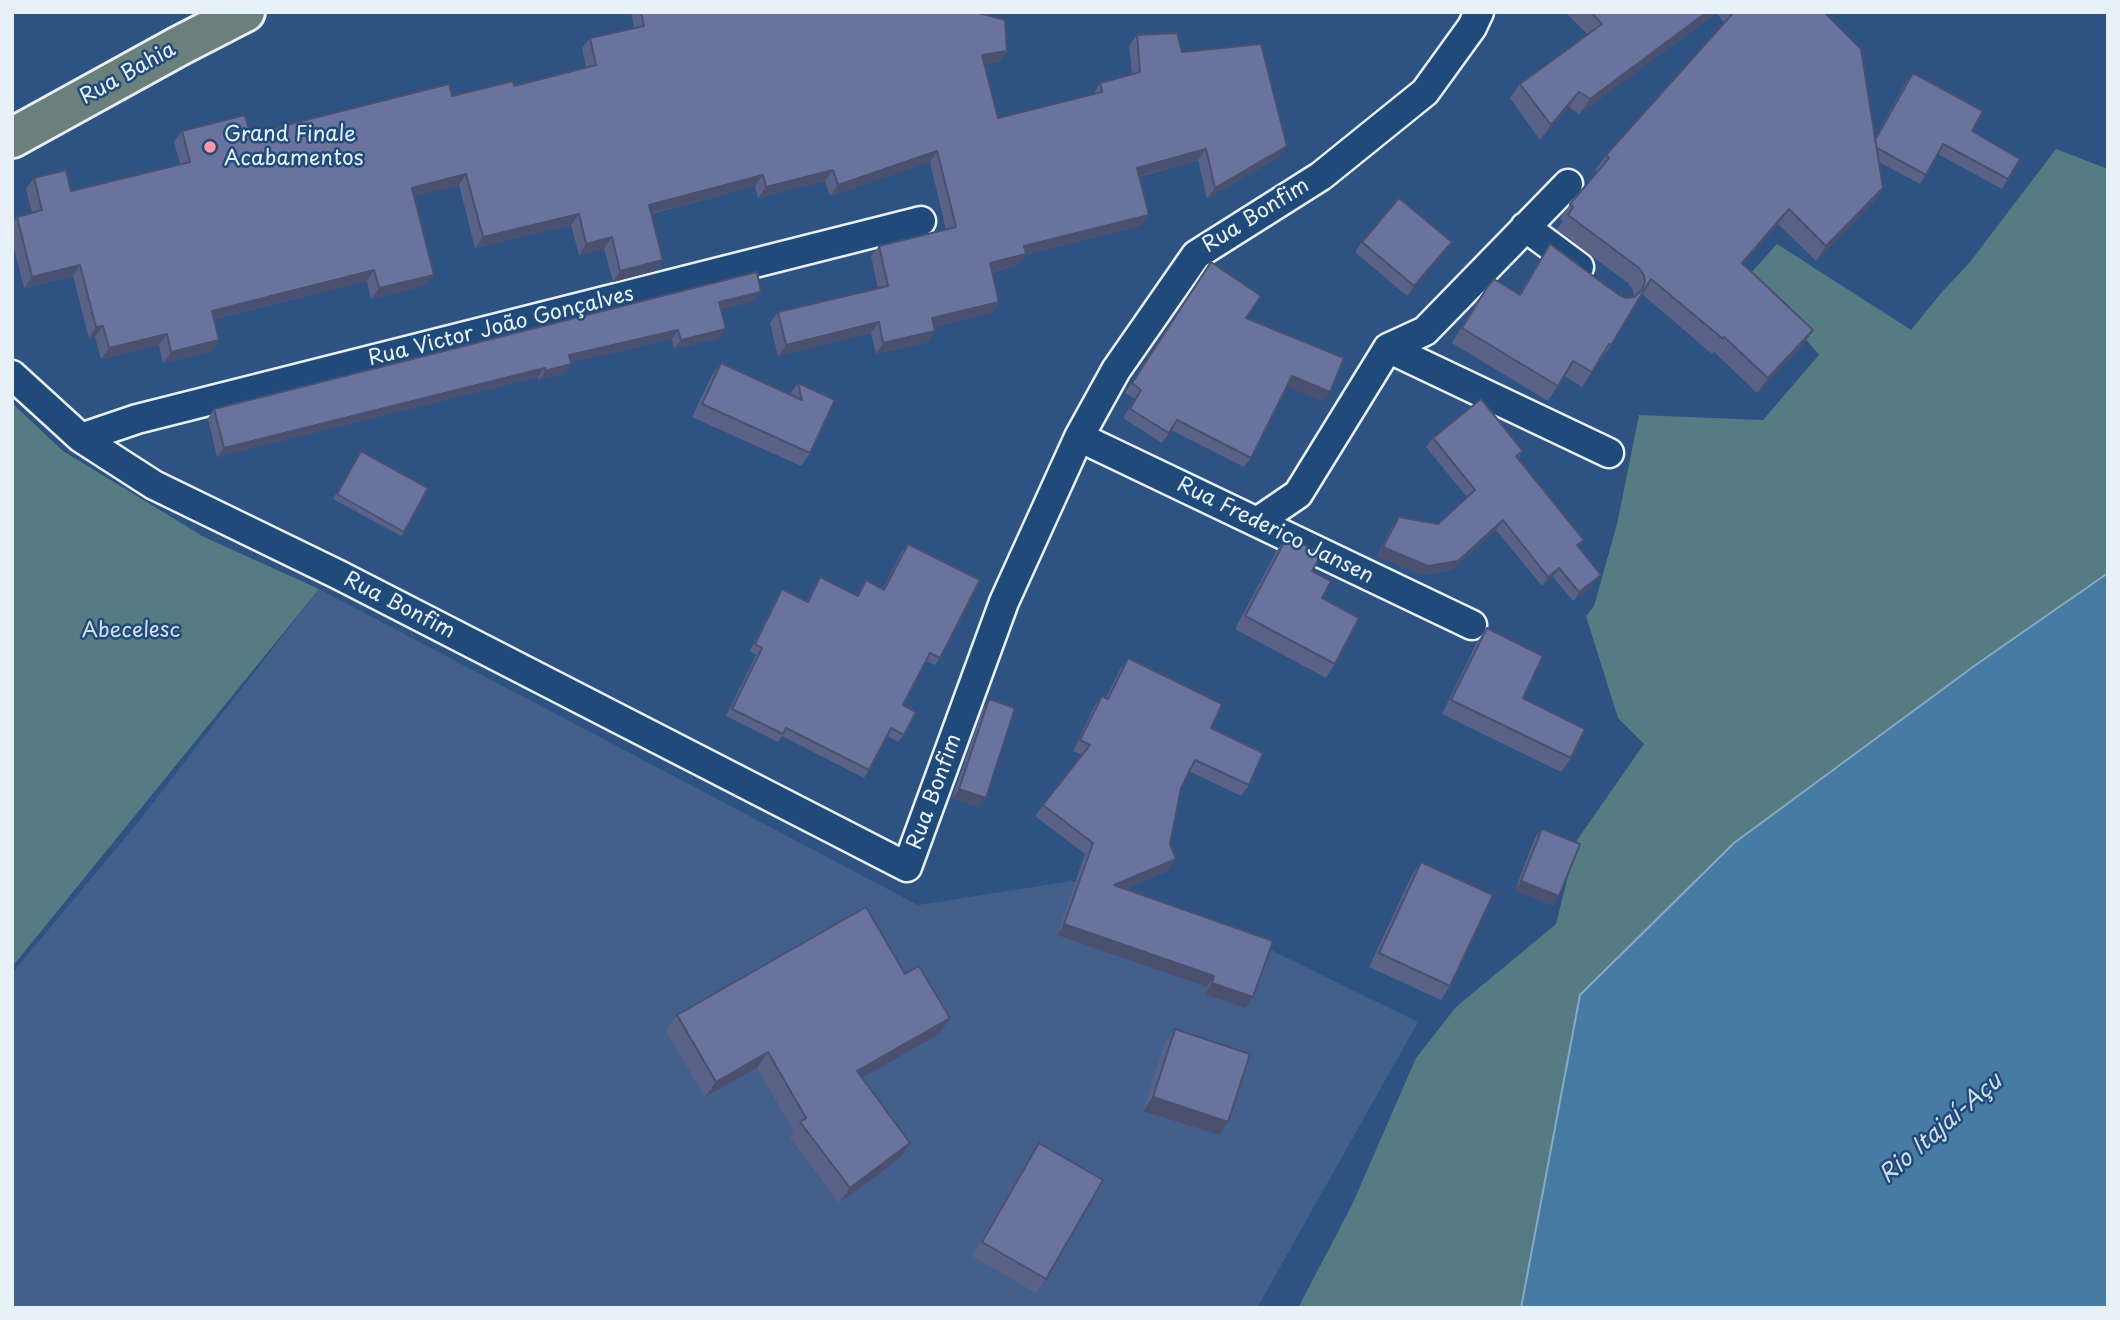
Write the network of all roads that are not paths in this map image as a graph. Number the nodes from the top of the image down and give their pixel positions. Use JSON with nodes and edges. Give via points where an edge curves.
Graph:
{"nodes":[{"id":1,"x":245,"y":12,"type":"edge"},
{"id":2,"x":1479,"y":12,"type":"edge"},
{"id":3,"x":12,"y":138,"type":"edge"},
{"id":4,"x":1567,"y":184,"type":"dead end"},
{"id":5,"x":921,"y":221,"type":"dead end"},
{"id":6,"x":1525,"y":227,"type":"junction"},
{"id":7,"x":1598,"y":281,"type":"edge"},
{"id":8,"x":1388,"y":348,"type":"junction"},
{"id":9,"x":12,"y":375,"type":"edge"},
{"id":10,"x":1079,"y":437,"type":"junction"},
{"id":11,"x":81,"y":438,"type":"junction"},
{"id":12,"x":1609,"y":453,"type":"dead end"},
{"id":13,"x":1257,"y":522,"type":"junction"},
{"id":14,"x":1472,"y":625,"type":"dead end"}],
"edges":[{"from":1,"to":3,"type":"main road","name":"Rua Bahia"},
{"from":2,"to":10,"type":"street","name":"Rua Bonfim","via":[[1425,92],[1321,176],[1196,255],[1116,370]]},
{"from":4,"to":6,"type":"street"},
{"from":5,"to":11,"type":"street","name":"Rua Victor João Gonçalves","via":[[137,419]]},
{"from":6,"to":7,"type":"street"},
{"from":6,"to":8,"type":"street","via":[[1425,331]]},
{"from":8,"to":12,"type":"street"},
{"from":8,"to":13,"type":"street","via":[[1298,494]]},
{"from":9,"to":11,"type":"street","name":"Rua Bonfim"},
{"from":10,"to":11,"type":"street","name":"Rua Bonfim","via":[[1004,602],[907,867],[154,485]]},
{"from":10,"to":13,"type":"street","name":"Rua Frederico Jansen"},
{"from":13,"to":14,"type":"street","name":"Rua Frederico Jansen"}]}
